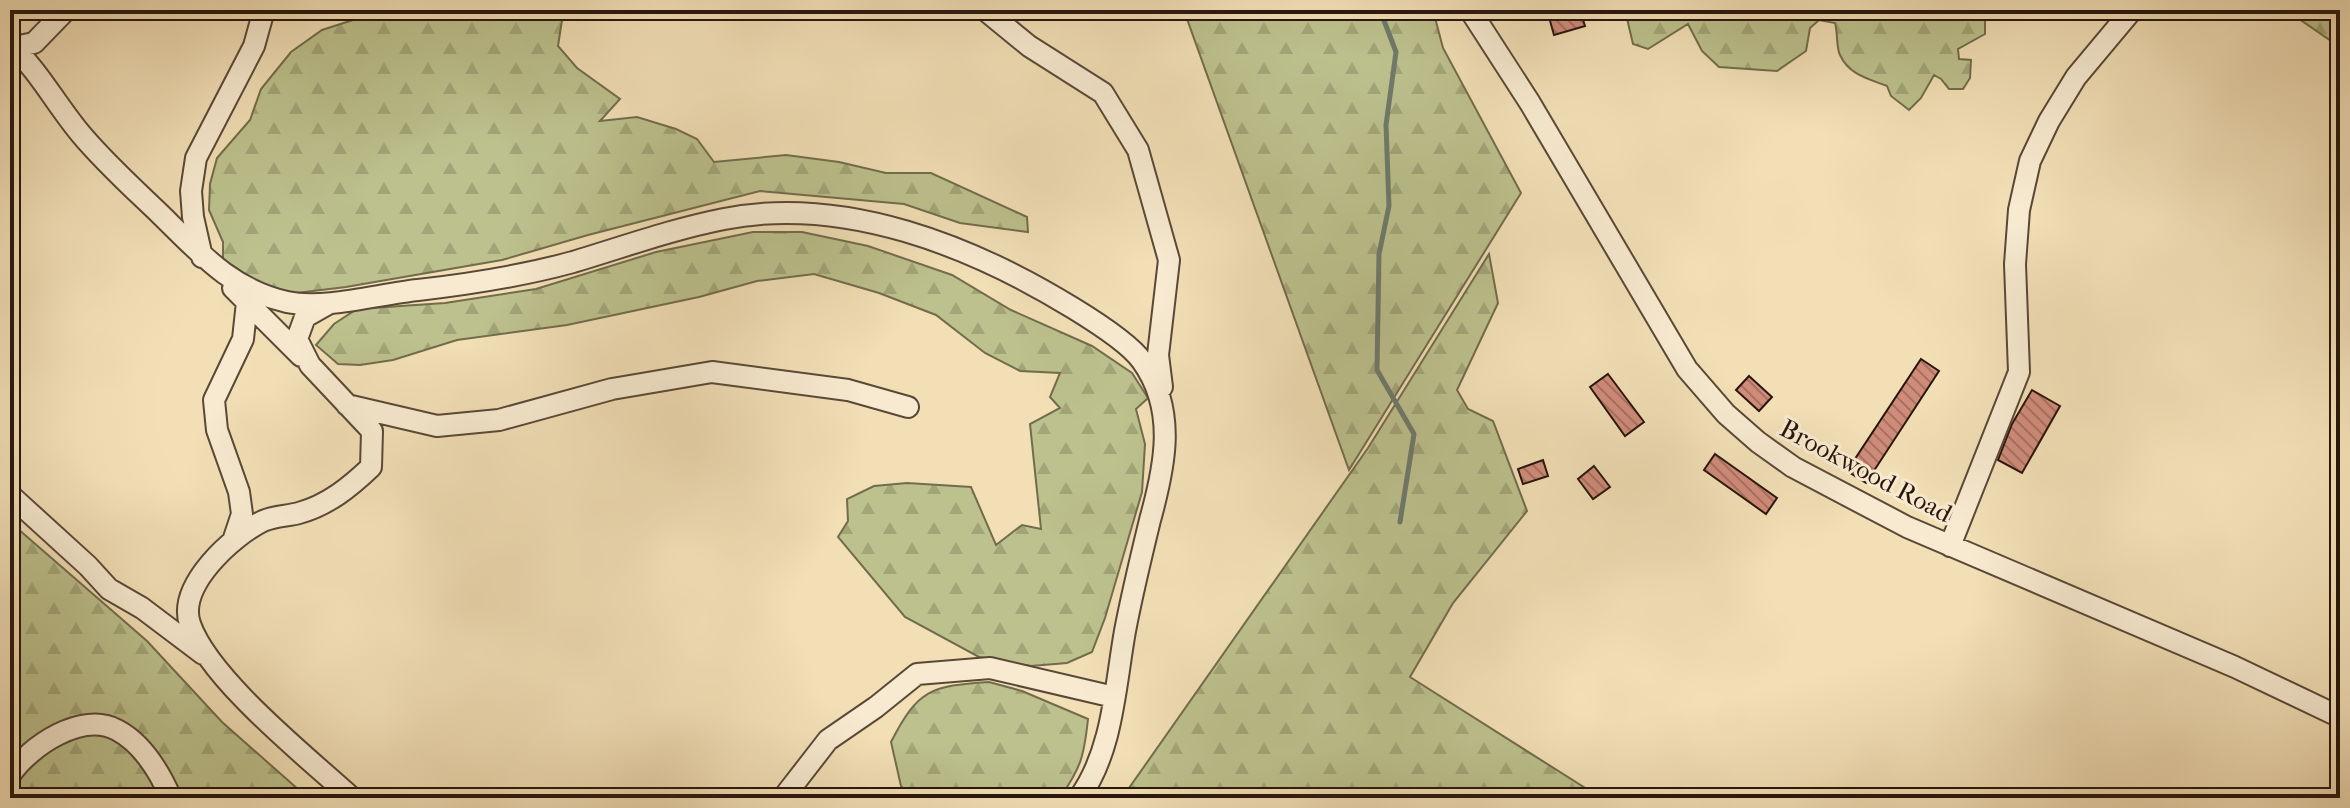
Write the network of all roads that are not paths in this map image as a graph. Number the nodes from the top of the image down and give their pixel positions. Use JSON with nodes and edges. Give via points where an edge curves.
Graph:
{"nodes":[{"id":1,"x":66,"y":10,"type":"edge"},
{"id":2,"x":264,"y":10,"type":"edge"},
{"id":3,"x":985,"y":10,"type":"edge"},
{"id":4,"x":1470,"y":10,"type":"edge"},
{"id":5,"x":2132,"y":10,"type":"edge"},
{"id":6,"x":12,"y":46,"type":"edge"},
{"id":7,"x":203,"y":258,"type":"junction"},
{"id":8,"x":247,"y":302,"type":"junction"},
{"id":9,"x":332,"y":302,"type":"junction"},
{"id":10,"x":310,"y":365,"type":"junction"},
{"id":11,"x":1164,"y":402,"type":"junction"},
{"id":12,"x":344,"y":404,"type":"junction"},
{"id":13,"x":908,"y":407,"type":"dead end"},
{"id":14,"x":10,"y":495,"type":"edge"},
{"id":15,"x":233,"y":541,"type":"junction"},
{"id":16,"x":1950,"y":546,"type":"junction"},
{"id":17,"x":206,"y":656,"type":"junction"},
{"id":18,"x":1114,"y":697,"type":"junction"},
{"id":19,"x":2340,"y":717,"type":"edge"},
{"id":20,"x":10,"y":775,"type":"edge"},
{"id":21,"x":171,"y":798,"type":"edge"},
{"id":22,"x":352,"y":798,"type":"edge"},
{"id":23,"x":783,"y":798,"type":"edge"},
{"id":24,"x":1079,"y":798,"type":"edge"}],
"edges":[{"from":1,"to":6,"type":"street","via":[[34,43]]},
{"from":2,"to":7,"type":"street","via":[[254,46],[196,158],[191,191]]},
{"from":3,"to":11,"type":"street","via":[[1029,46],[1103,93],[1138,150],[1169,260],[1158,355]]},
{"from":4,"to":16,"type":"street","name":"Brookwood Road","via":[[1687,369],[1726,414],[1793,467]]},
{"from":5,"to":16,"type":"street","via":[[2076,77],[2030,161],[2015,264],[2019,372]]},
{"from":6,"to":7,"type":"street","via":[[87,142]]},
{"from":7,"to":8,"type":"street"},
{"from":7,"to":9,"type":"street","via":[[248,290],[292,303]]},
{"from":8,"to":10,"type":"street"},
{"from":8,"to":15,"type":"street","via":[[243,339],[214,400],[217,430],[242,514]]},
{"from":9,"to":10,"type":"street","via":[[305,317],[297,339]]},
{"from":9,"to":11,"type":"street","via":[[483,282],[726,218],[784,212],[841,218],[968,253],[1036,285],[1141,358]]},
{"from":10,"to":12,"type":"street"},
{"from":11,"to":18,"type":"street","via":[[1165,456]]},
{"from":12,"to":13,"type":"street","via":[[437,426],[499,420],[612,389],[712,372],[848,390]]},
{"from":12,"to":15,"type":"street","via":[[372,431],[371,467],[342,493],[302,512],[265,520]]},
{"from":14,"to":17,"type":"street","via":[[109,589]]},
{"from":15,"to":17,"type":"street","via":[[189,597],[189,622]]},
{"from":16,"to":19,"type":"street","name":"Brookwood Road"},
{"from":17,"to":22,"type":"street"},
{"from":18,"to":23,"type":"street","via":[[990,668],[917,674],[828,740]]},
{"from":18,"to":24,"type":"street","via":[[1093,778]]},
{"from":20,"to":21,"type":"street","via":[[22,757],[56,734],[96,723],[118,730],[144,753]]}]}
